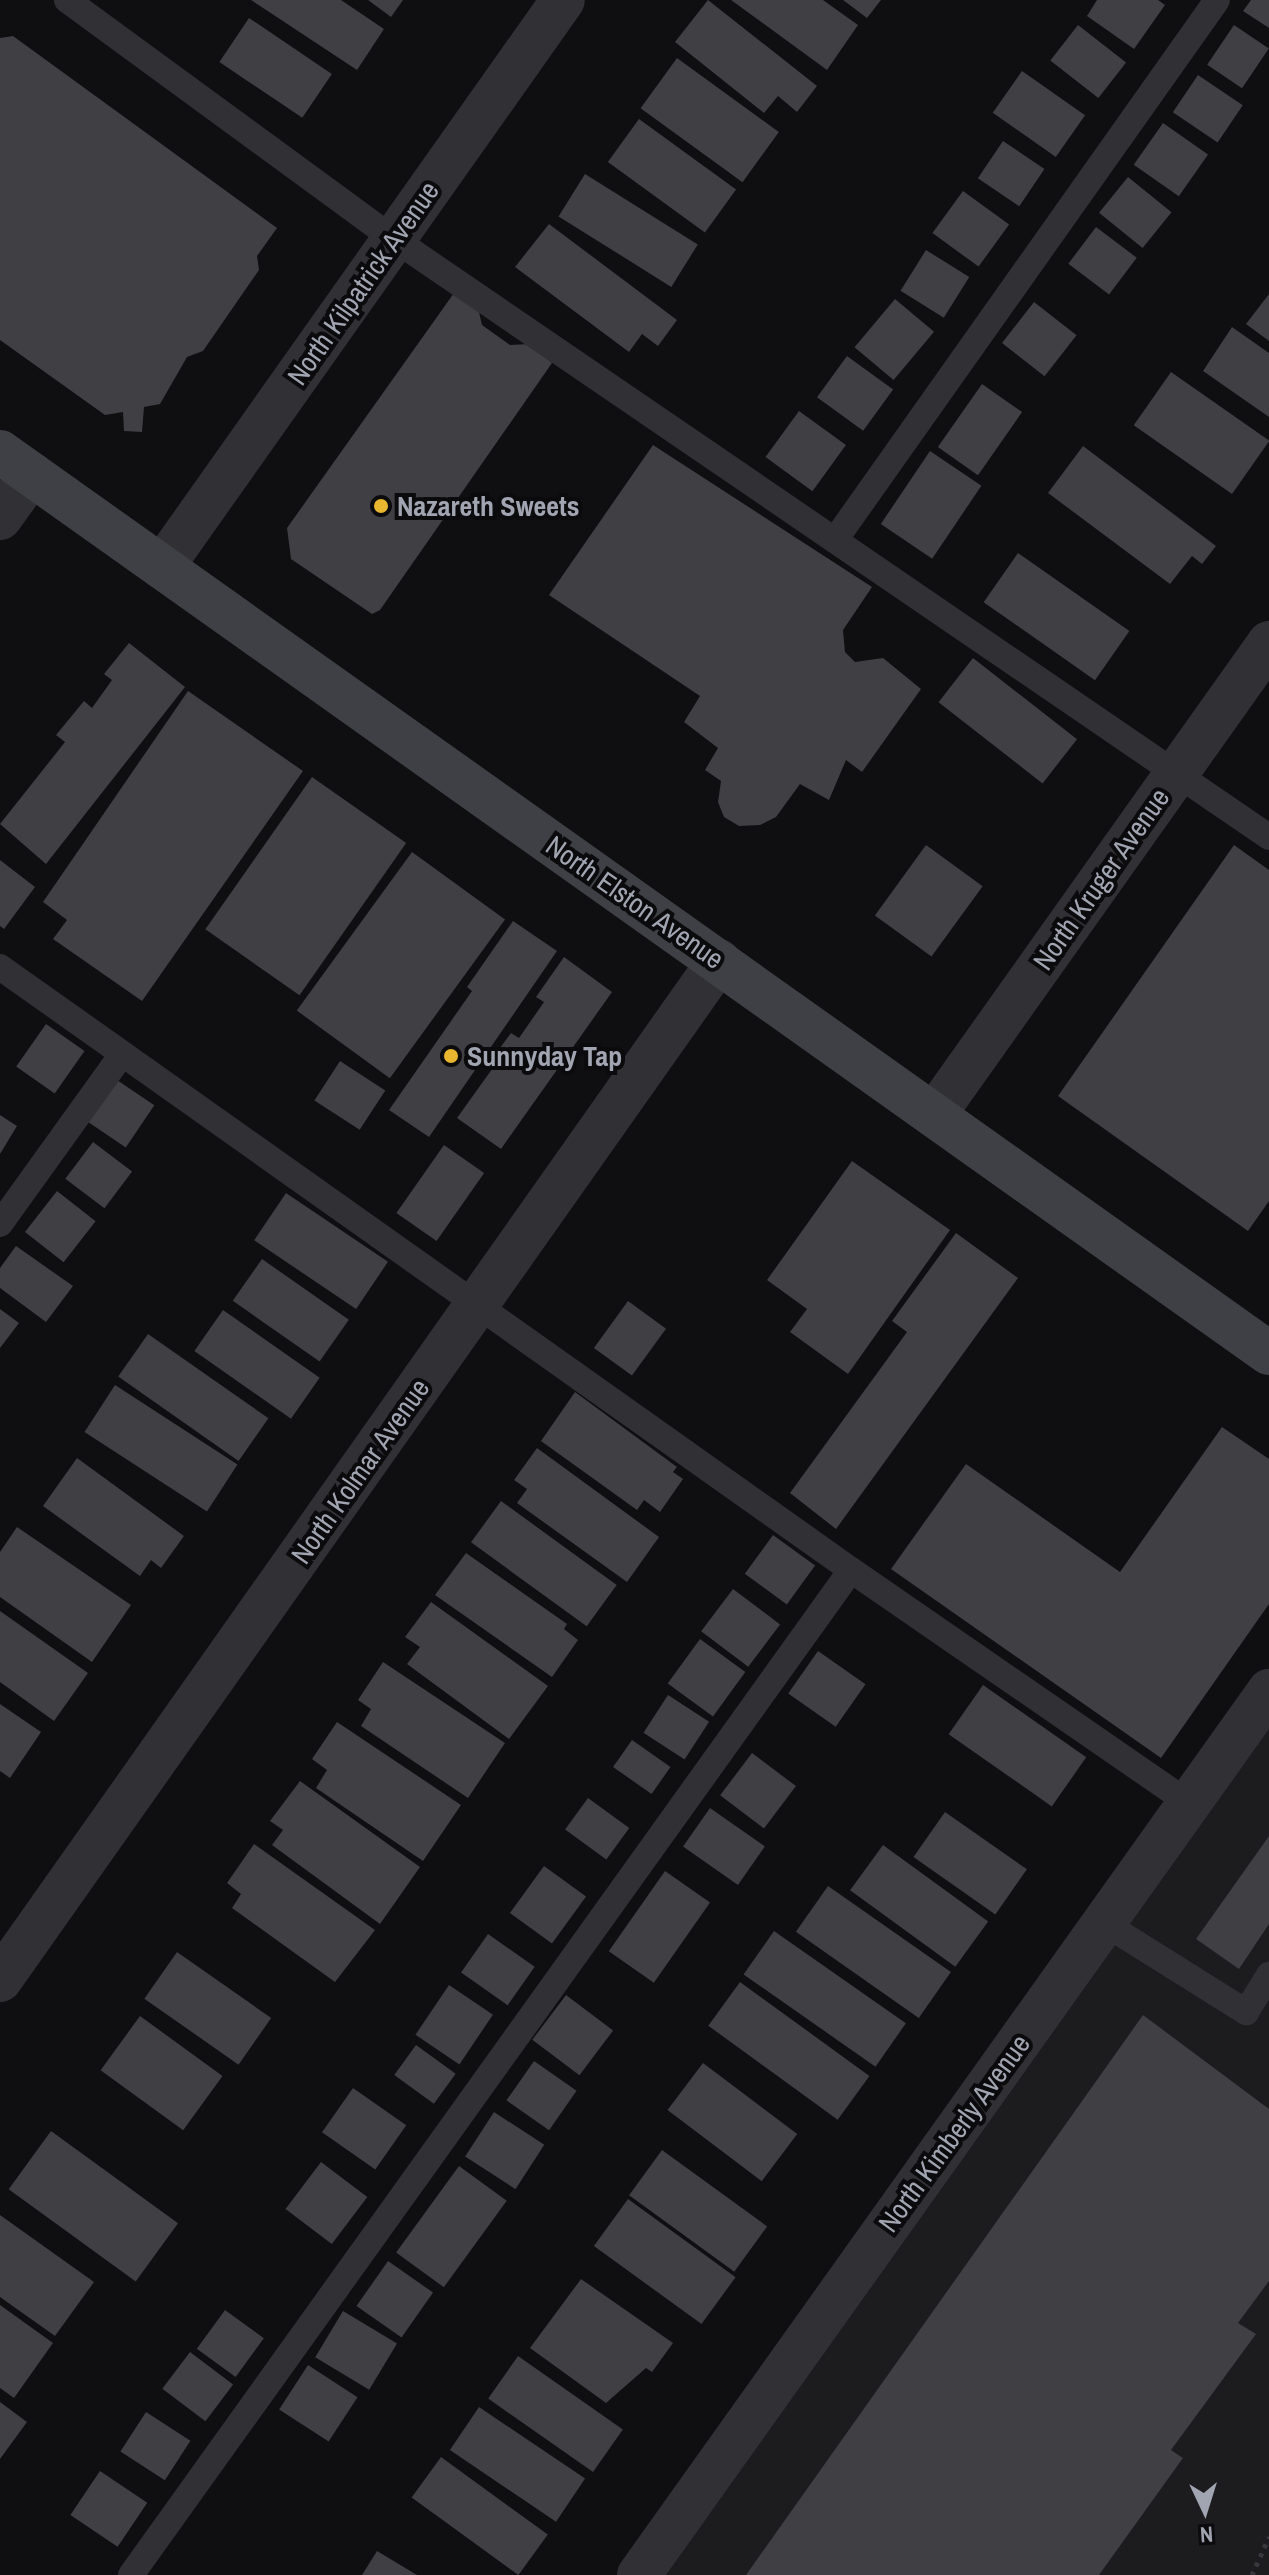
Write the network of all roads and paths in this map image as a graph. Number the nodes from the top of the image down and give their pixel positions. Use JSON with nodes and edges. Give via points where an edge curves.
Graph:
{"nodes":[{"id":1,"x":67,"y":0,"type":"edge"},
{"id":2,"x":563,"y":0,"type":"edge"},
{"id":3,"x":1217,"y":0,"type":"edge"},
{"id":4,"x":394,"y":239,"type":"junction"},
{"id":5,"x":16,"y":463,"type":"edge"},
{"id":6,"x":0,"y":518,"type":"edge"},
{"id":7,"x":835,"y":540,"type":"junction"},
{"id":8,"x":162,"y":567,"type":"junction"},
{"id":9,"x":1269,"y":643,"type":"edge"},
{"id":10,"x":1178,"y":772,"type":"junction"},
{"id":11,"x":1269,"y":837,"type":"edge"},
{"id":12,"x":719,"y":961,"type":"junction"},
{"id":13,"x":0,"y":967,"type":"edge"},
{"id":14,"x":122,"y":1054,"type":"junction"},
{"id":15,"x":934,"y":1115,"type":"junction"},
{"id":16,"x":0,"y":1224,"type":"edge"},
{"id":17,"x":476,"y":1306,"type":"junction"},
{"id":18,"x":1269,"y":1353,"type":"edge"},
{"id":19,"x":851,"y":1570,"type":"junction"},
{"id":20,"x":1269,"y":1691,"type":"edge"},
{"id":21,"x":1189,"y":1803,"type":"junction"},
{"id":22,"x":1104,"y":1923,"type":"junction"},
{"id":23,"x":1269,"y":1975,"type":"edge"},
{"id":24,"x":0,"y":1980,"type":"edge"},
{"id":25,"x":1269,"y":2537,"type":"edge"},
{"id":26,"x":131,"y":2575,"type":"edge"},
{"id":27,"x":639,"y":2575,"type":"edge"},
{"id":28,"x":1252,"y":2575,"type":"edge"}],
"edges":[{"from":1,"to":4,"type":"lane"},
{"from":2,"to":4,"type":"street","name":"North Kilpatrick Avenue"},
{"from":3,"to":7,"type":"lane"},
{"from":4,"to":7,"type":"lane"},
{"from":4,"to":8,"type":"street","name":"North Kilpatrick Avenue"},
{"from":5,"to":6,"type":"street"},
{"from":5,"to":8,"type":"main road","name":"North Elston Avenue"},
{"from":7,"to":10,"type":"lane"},
{"from":8,"to":12,"type":"main road","name":"North Elston Avenue"},
{"from":9,"to":10,"type":"street","name":"North Kruger Avenue"},
{"from":10,"to":11,"type":"lane"},
{"from":10,"to":15,"type":"street","name":"North Kruger Avenue"},
{"from":12,"to":15,"type":"main road","name":"North Elston Avenue"},
{"from":12,"to":17,"type":"street","name":"North Kolmar Avenue"},
{"from":13,"to":14,"type":"lane"},
{"from":14,"to":16,"type":"lane"},
{"from":14,"to":17,"type":"lane"},
{"from":15,"to":18,"type":"main road","name":"North Elston Avenue"},
{"from":17,"to":19,"type":"lane"},
{"from":17,"to":24,"type":"street","name":"North Kolmar Avenue"},
{"from":19,"to":21,"type":"lane"},
{"from":19,"to":26,"type":"lane"},
{"from":20,"to":21,"type":"street","name":"North Kimberly Avenue"},
{"from":21,"to":22,"type":"street","name":"North Kimberly Avenue"},
{"from":22,"to":23,"type":"lane","via":[[1246,2012]]},
{"from":22,"to":27,"type":"street","name":"North Kimberly Avenue"},
{"from":25,"to":28,"type":"path"}]}
